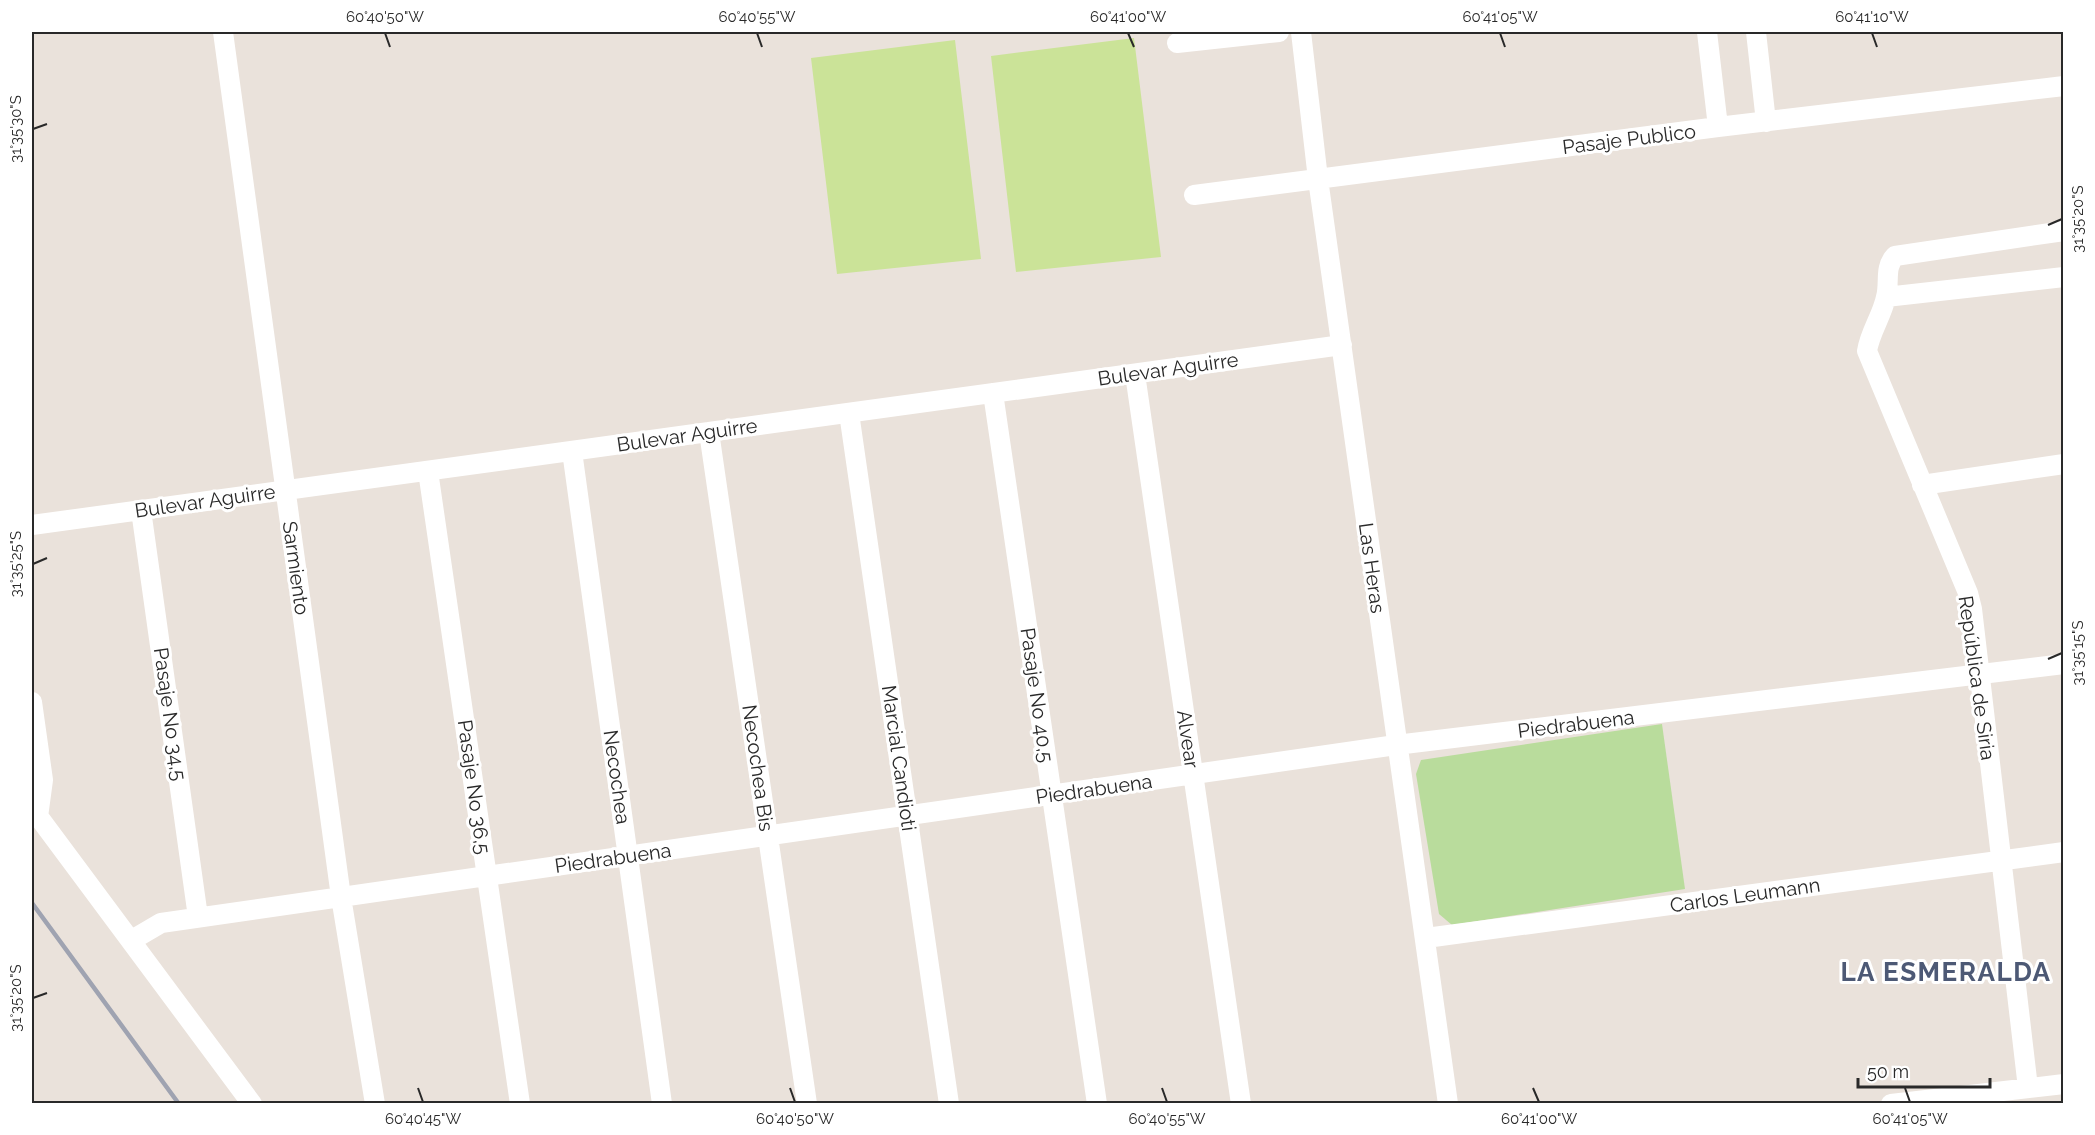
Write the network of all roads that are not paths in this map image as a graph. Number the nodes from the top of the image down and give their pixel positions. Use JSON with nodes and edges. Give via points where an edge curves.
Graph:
{"nodes":[{"id":1,"x":223,"y":32,"type":"edge"},
{"id":2,"x":1279,"y":32,"type":"edge"},
{"id":3,"x":1300,"y":32,"type":"edge"},
{"id":4,"x":1707,"y":32,"type":"edge"},
{"id":5,"x":1756,"y":32,"type":"edge"},
{"id":6,"x":1177,"y":43,"type":"dead end"},
{"id":7,"x":2064,"y":86,"type":"edge"},
{"id":8,"x":1766,"y":122,"type":"junction"},
{"id":9,"x":1718,"y":127,"type":"junction"},
{"id":10,"x":1318,"y":179,"type":"junction"},
{"id":11,"x":1194,"y":195,"type":"dead end"},
{"id":12,"x":2064,"y":231,"type":"edge"},
{"id":13,"x":2064,"y":277,"type":"edge"},
{"id":14,"x":1886,"y":297,"type":"junction"},
{"id":15,"x":1342,"y":345,"type":"junction"},
{"id":16,"x":1135,"y":374,"type":"junction"},
{"id":17,"x":993,"y":393,"type":"junction"},
{"id":18,"x":849,"y":413,"type":"junction"},
{"id":19,"x":709,"y":432,"type":"junction"},
{"id":20,"x":572,"y":451,"type":"junction"},
{"id":21,"x":2064,"y":464,"type":"edge"},
{"id":22,"x":428,"y":471,"type":"junction"},
{"id":23,"x":1922,"y":485,"type":"junction"},
{"id":24,"x":285,"y":490,"type":"junction"},
{"id":25,"x":141,"y":510,"type":"junction"},
{"id":26,"x":32,"y":525,"type":"edge"},
{"id":27,"x":2064,"y":664,"type":"edge"},
{"id":28,"x":1980,"y":675,"type":"junction"},
{"id":29,"x":32,"y":702,"type":"edge"},
{"id":30,"x":1396,"y":746,"type":"junction"},
{"id":31,"x":1193,"y":775,"type":"junction"},
{"id":32,"x":1052,"y":795,"type":"junction"},
{"id":33,"x":35,"y":813,"type":"edge"},
{"id":34,"x":907,"y":816,"type":"junction"},
{"id":35,"x":768,"y":836,"type":"junction"},
{"id":36,"x":2064,"y":852,"type":"edge"},
{"id":37,"x":628,"y":856,"type":"junction"},
{"id":38,"x":2000,"y":860,"type":"junction"},
{"id":39,"x":487,"y":876,"type":"junction"},
{"id":40,"x":341,"y":897,"type":"junction"},
{"id":41,"x":198,"y":917,"type":"junction"},
{"id":42,"x":1426,"y":938,"type":"junction"},
{"id":43,"x":132,"y":940,"type":"junction"},
{"id":44,"x":2064,"y":1084,"type":"edge"},
{"id":45,"x":2028,"y":1088,"type":"junction"},
{"id":46,"x":252,"y":1104,"type":"edge"},
{"id":47,"x":375,"y":1104,"type":"edge"},
{"id":48,"x":520,"y":1104,"type":"edge"},
{"id":49,"x":662,"y":1104,"type":"edge"},
{"id":50,"x":807,"y":1104,"type":"edge"},
{"id":51,"x":949,"y":1104,"type":"edge"},
{"id":52,"x":1097,"y":1104,"type":"edge"},
{"id":53,"x":1241,"y":1104,"type":"edge"},
{"id":54,"x":1449,"y":1104,"type":"edge"},
{"id":55,"x":1891,"y":1104,"type":"edge"}],
"edges":[{"from":1,"to":24,"type":"street","name":"Sarmiento"},
{"from":2,"to":6,"type":"street"},
{"from":3,"to":10,"type":"street","name":"Las Heras"},
{"from":4,"to":9,"type":"street"},
{"from":5,"to":8,"type":"street"},
{"from":7,"to":8,"type":"street","name":"Pasaje Publico"},
{"from":8,"to":9,"type":"street","name":"Pasaje Publico"},
{"from":9,"to":10,"type":"street","name":"Pasaje Publico"},
{"from":10,"to":11,"type":"street","name":"Pasaje Publico"},
{"from":10,"to":15,"type":"street","name":"Las Heras"},
{"from":12,"to":14,"type":"street","name":"República de Siria","via":[[1895,256],[1889,263]]},
{"from":13,"to":14,"type":"street"},
{"from":14,"to":23,"type":"street","name":"República de Siria","via":[[1867,351]]},
{"from":15,"to":16,"type":"street","name":"Bulevar Aguirre"},
{"from":15,"to":30,"type":"street","name":"Las Heras"},
{"from":16,"to":17,"type":"street","name":"Bulevar Aguirre"},
{"from":16,"to":31,"type":"street","name":"Alvear"},
{"from":17,"to":18,"type":"street","name":"Bulevar Aguirre"},
{"from":17,"to":32,"type":"street","name":"Pasaje No 40,5"},
{"from":18,"to":19,"type":"street","name":"Bulevar Aguirre"},
{"from":18,"to":34,"type":"street","name":"Marcial Candioti"},
{"from":19,"to":20,"type":"street","name":"Bulevar Aguirre"},
{"from":19,"to":35,"type":"street","name":"Necochea Bis"},
{"from":20,"to":22,"type":"street","name":"Bulevar Aguirre"},
{"from":20,"to":37,"type":"street","name":"Necochea"},
{"from":21,"to":23,"type":"street"},
{"from":22,"to":24,"type":"street","name":"Bulevar Aguirre"},
{"from":22,"to":39,"type":"street","name":"Pasaje No 36,5"},
{"from":23,"to":28,"type":"street","name":"República de Siria","via":[[1968,593]]},
{"from":24,"to":25,"type":"street","name":"Bulevar Aguirre"},
{"from":24,"to":40,"type":"street","name":"Sarmiento"},
{"from":25,"to":26,"type":"street","name":"Bulevar Aguirre"},
{"from":25,"to":41,"type":"street","name":"Pasaje No 34,5"},
{"from":27,"to":28,"type":"street","name":"Piedrabuena"},
{"from":28,"to":30,"type":"street","name":"Piedrabuena"},
{"from":28,"to":38,"type":"street","name":"República de Siria"},
{"from":29,"to":33,"type":"street","via":[[43,780]]},
{"from":30,"to":31,"type":"street","name":"Piedrabuena"},
{"from":30,"to":42,"type":"street","name":"Las Heras"},
{"from":31,"to":32,"type":"street","name":"Piedrabuena"},
{"from":31,"to":53,"type":"street","name":"Alvear"},
{"from":32,"to":34,"type":"street","name":"Piedrabuena"},
{"from":32,"to":52,"type":"street","name":"Pasaje No 40,5"},
{"from":33,"to":43,"type":"street"},
{"from":34,"to":35,"type":"street","name":"Piedrabuena"},
{"from":34,"to":51,"type":"street","name":"Marcial Candioti"},
{"from":35,"to":37,"type":"street","name":"Piedrabuena"},
{"from":35,"to":50,"type":"street","name":"Necochea Bis"},
{"from":36,"to":38,"type":"street","name":"Carlos Leumann"},
{"from":37,"to":39,"type":"street","name":"Piedrabuena"},
{"from":37,"to":49,"type":"street","name":"Necochea"},
{"from":38,"to":42,"type":"street","name":"Carlos Leumann"},
{"from":38,"to":45,"type":"street","name":"República de Siria"},
{"from":39,"to":40,"type":"street","name":"Piedrabuena"},
{"from":39,"to":48,"type":"street","name":"Pasaje No 36,5"},
{"from":40,"to":41,"type":"street","name":"Piedrabuena"},
{"from":40,"to":47,"type":"street","name":"Sarmiento"},
{"from":41,"to":43,"type":"street","name":"Piedrabuena","via":[[161,923]]},
{"from":42,"to":54,"type":"street","name":"Las Heras"},
{"from":43,"to":46,"type":"street"},
{"from":44,"to":45,"type":"street"},
{"from":45,"to":55,"type":"street"}]}
